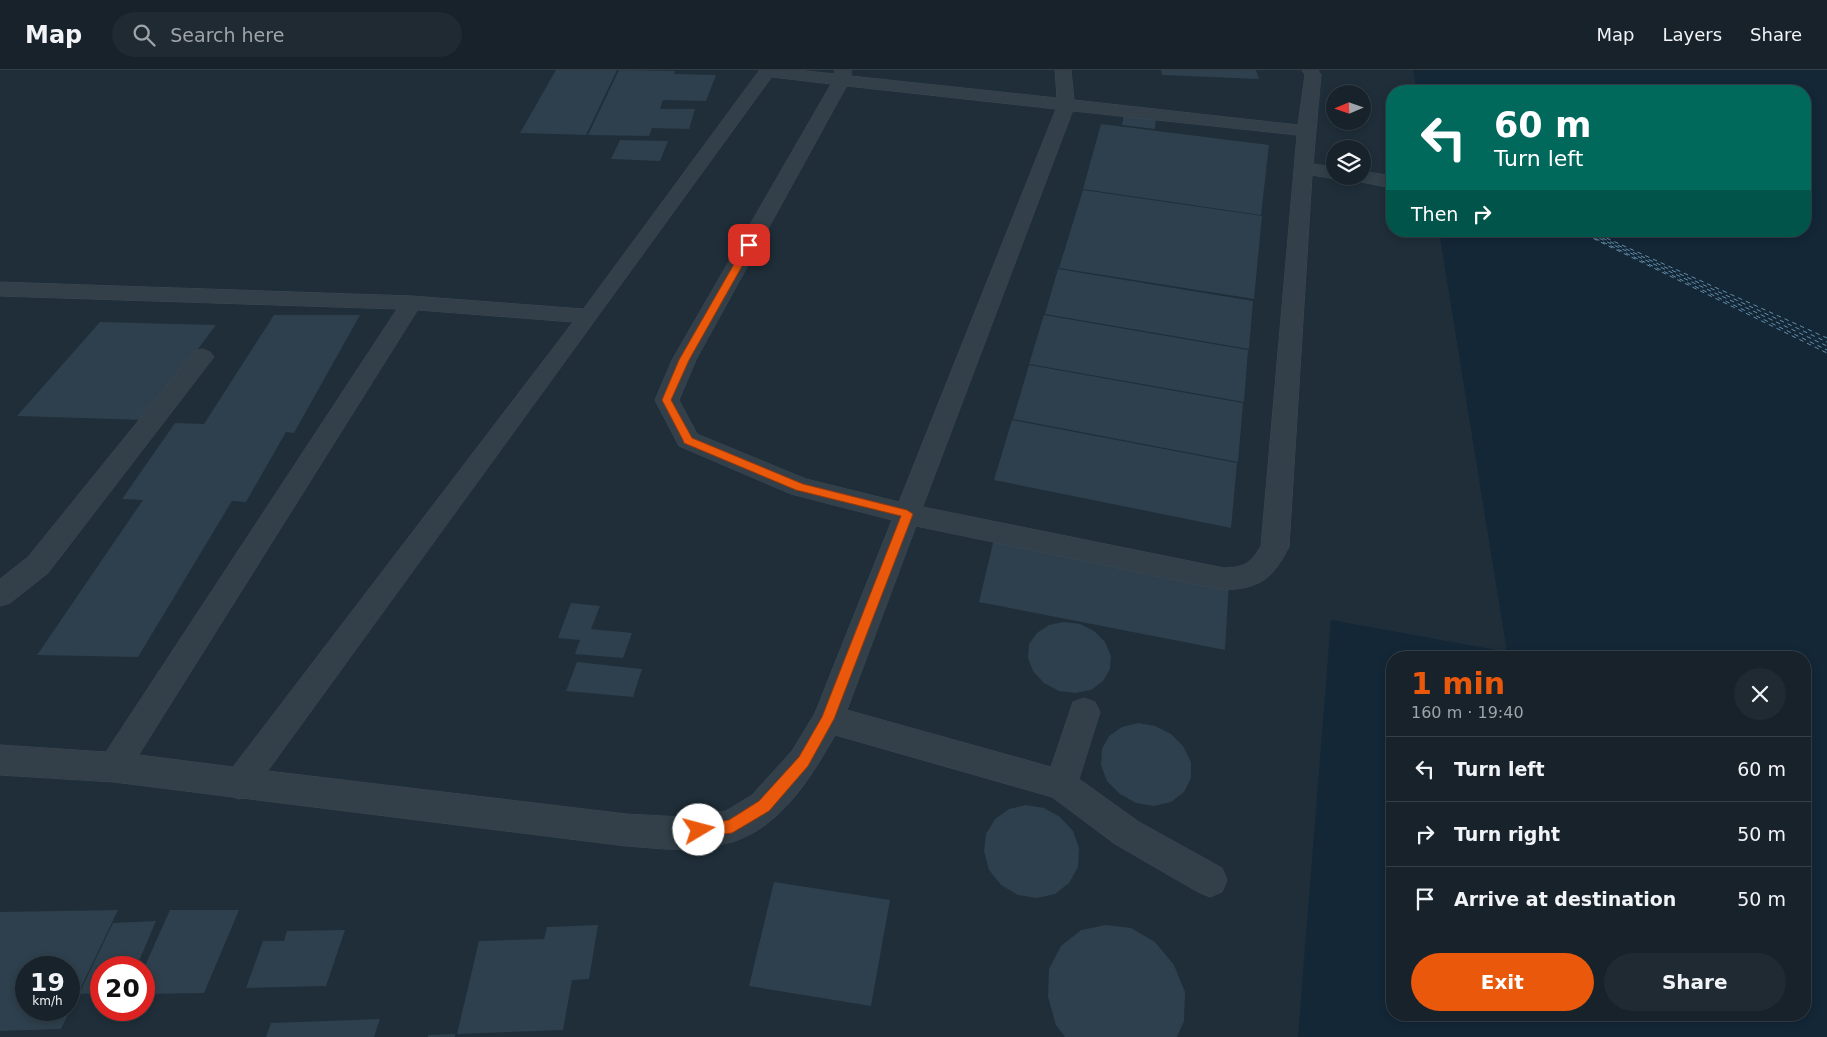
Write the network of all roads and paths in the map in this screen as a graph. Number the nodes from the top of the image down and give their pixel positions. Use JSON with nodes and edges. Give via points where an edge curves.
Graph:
{"nodes":[{"id":1,"x":1063,"y":70,"type":"edge"},
{"id":2,"x":1310,"y":70,"type":"edge"},
{"id":3,"x":769,"y":71,"type":"edge"},
{"id":4,"x":843,"y":75,"type":"edge"},
{"id":5,"x":1066,"y":105,"type":"junction"},
{"id":6,"x":1306,"y":131,"type":"junction"},
{"id":7,"x":1303,"y":168,"type":"junction"},
{"id":8,"x":1326,"y":172,"type":"edge"},
{"id":9,"x":1371,"y":178,"type":"edge"},
{"id":10,"x":1386,"y":181,"type":"edge"},
{"id":11,"x":0,"y":289,"type":"edge"},
{"id":12,"x":412,"y":303,"type":"junction"},
{"id":13,"x":589,"y":316,"type":"junction"},
{"id":14,"x":202,"y":357,"type":"dead end"},
{"id":15,"x":907,"y":514,"type":"junction"},
{"id":16,"x":0,"y":595,"type":"edge"},
{"id":17,"x":1084,"y":712,"type":"dead end"},
{"id":18,"x":828,"y":719,"type":"junction"},
{"id":19,"x":0,"y":760,"type":"edge"},
{"id":20,"x":114,"y":767,"type":"junction"},
{"id":21,"x":239,"y":784,"type":"junction"},
{"id":22,"x":1061,"y":785,"type":"junction"},
{"id":23,"x":1210,"y":880,"type":"dead end"}],
"edges":[{"from":1,"to":5,"type":"lane"},
{"from":2,"to":6,"type":"lane","via":[[1313,75]]},
{"from":3,"to":4,"type":"lane"},
{"from":3,"to":13,"type":"lane"},
{"from":4,"to":5,"type":"lane","via":[[939,84]]},
{"from":4,"to":15,"type":"lane","via":[[684,360],[666,400],[688,440],[800,487]]},
{"from":5,"to":6,"type":"lane"},
{"from":5,"to":15,"type":"lane"},
{"from":6,"to":7,"type":"lane"},
{"from":7,"to":8,"type":"lane"},
{"from":7,"to":15,"type":"lane","via":[[1275,547],[1262,570],[1242,578],[1224,579]]},
{"from":9,"to":10,"type":"lane"},
{"from":11,"to":12,"type":"lane"},
{"from":12,"to":13,"type":"lane"},
{"from":12,"to":20,"type":"lane"},
{"from":13,"to":21,"type":"lane"},
{"from":14,"to":16,"type":"lane","via":[[38,565]]},
{"from":15,"to":18,"type":"lane"},
{"from":17,"to":22,"type":"lane"},
{"from":18,"to":21,"type":"lane","via":[[804,761],[764,806],[732,826],[682,833],[626,830]]},
{"from":18,"to":22,"type":"lane"},
{"from":19,"to":20,"type":"lane"},
{"from":20,"to":21,"type":"lane"},
{"from":22,"to":23,"type":"lane","via":[[1127,832]]}]}
